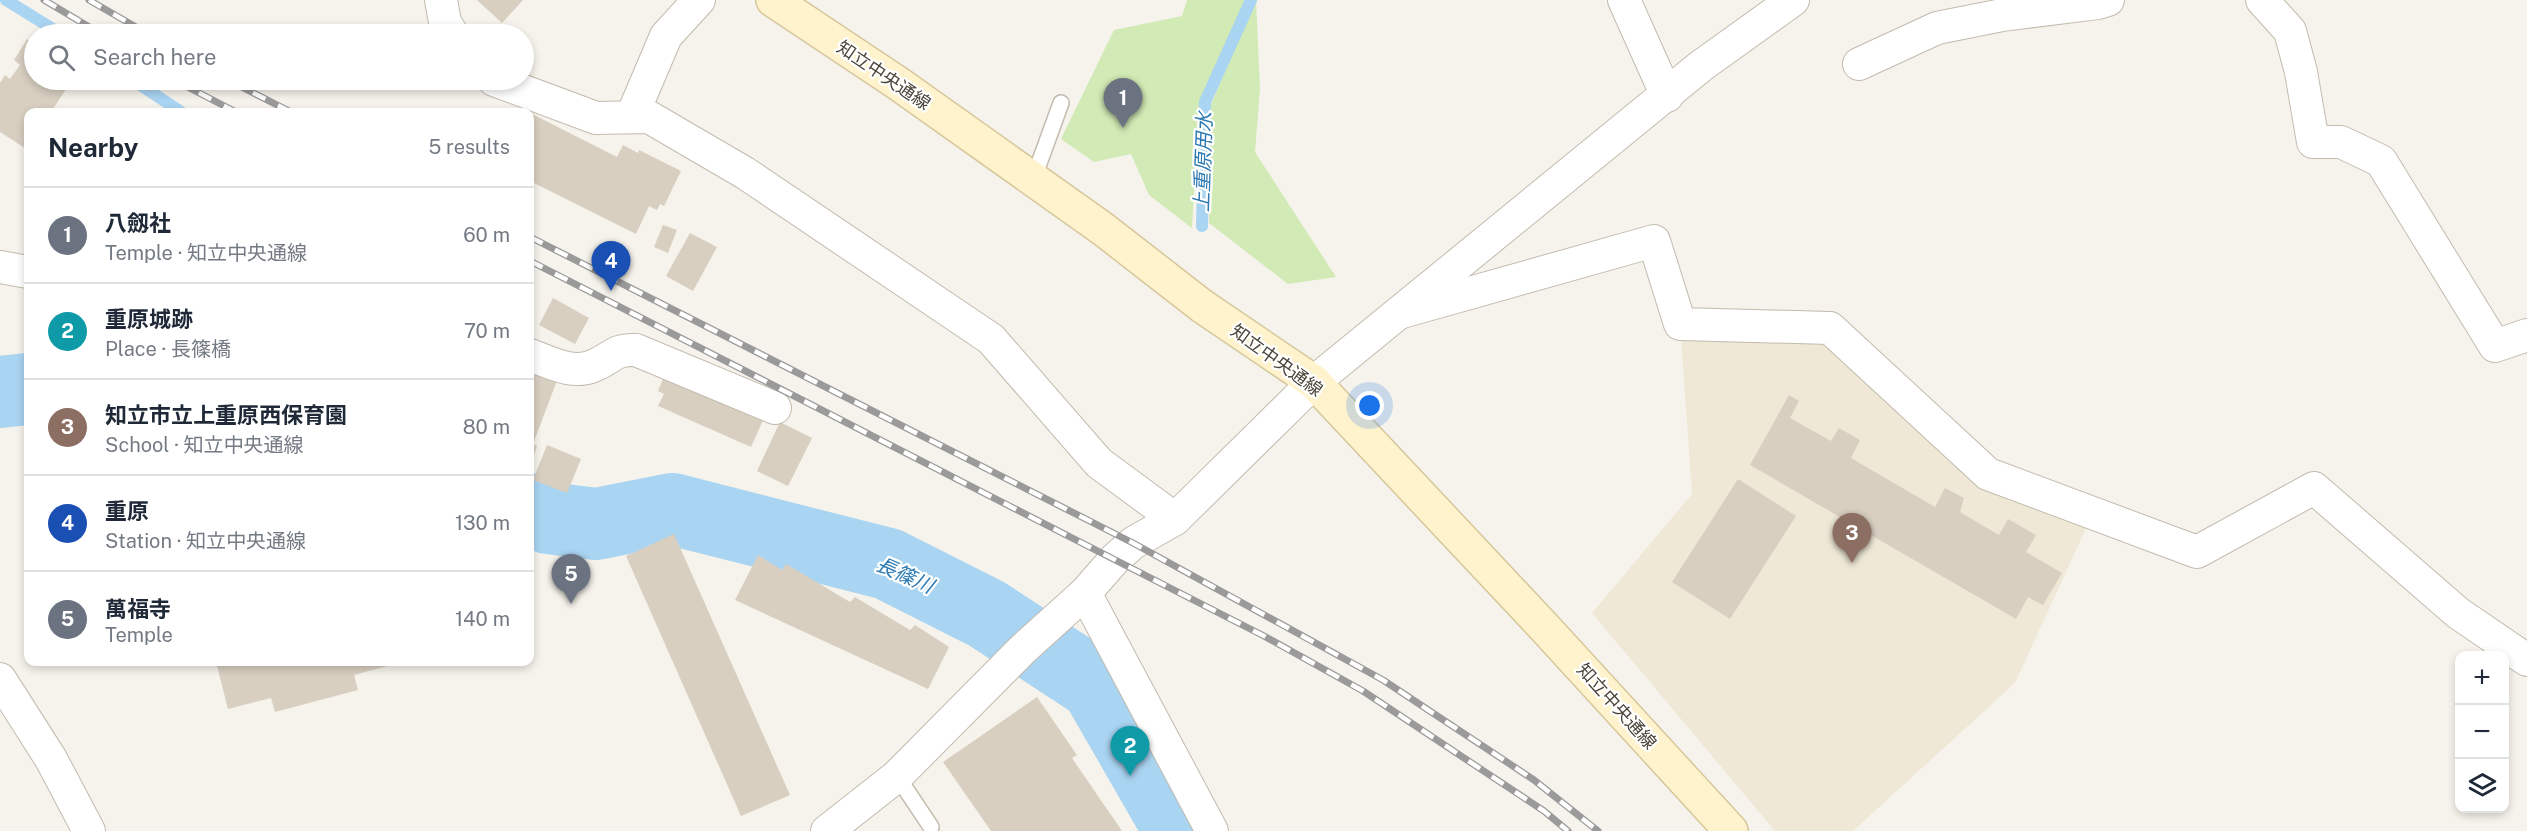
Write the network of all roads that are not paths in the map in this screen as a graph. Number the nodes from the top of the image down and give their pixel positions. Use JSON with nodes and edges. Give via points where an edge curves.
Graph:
{"nodes":[{"id":1,"x":441,"y":0,"type":"edge"},
{"id":2,"x":699,"y":0,"type":"edge"},
{"id":3,"x":773,"y":0,"type":"edge"},
{"id":4,"x":1624,"y":0,"type":"edge"},
{"id":5,"x":1793,"y":0,"type":"edge"},
{"id":6,"x":2108,"y":0,"type":"edge"},
{"id":7,"x":2262,"y":0,"type":"edge"},
{"id":8,"x":446,"y":24,"type":"edge"},
{"id":9,"x":1859,"y":64,"type":"dead end"},
{"id":10,"x":521,"y":90,"type":"edge"},
{"id":11,"x":1667,"y":96,"type":"junction"},
{"id":12,"x":1061,"y":102,"type":"dead end"},
{"id":13,"x":632,"y":116,"type":"junction"},
{"id":14,"x":1033,"y":180,"type":"junction"},
{"id":15,"x":0,"y":267,"type":"edge"},
{"id":16,"x":24,"y":271,"type":"edge"},
{"id":17,"x":1402,"y":312,"type":"junction"},
{"id":18,"x":2527,"y":334,"type":"edge"},
{"id":19,"x":534,"y":356,"type":"edge"},
{"id":20,"x":1314,"y":382,"type":"junction"},
{"id":21,"x":775,"y":408,"type":"dead end"},
{"id":22,"x":1175,"y":519,"type":"junction"},
{"id":23,"x":1085,"y":593,"type":"junction"},
{"id":24,"x":2527,"y":660,"type":"edge"},
{"id":25,"x":0,"y":679,"type":"edge"},
{"id":26,"x":897,"y":776,"type":"junction"},
{"id":27,"x":931,"y":827,"type":"dead end"},
{"id":28,"x":89,"y":831,"type":"edge"},
{"id":29,"x":827,"y":831,"type":"edge"},
{"id":30,"x":1212,"y":831,"type":"edge"},
{"id":31,"x":1731,"y":831,"type":"edge"}],
"edges":[{"from":1,"to":8,"type":"street"},
{"from":2,"to":13,"type":"street","via":[[666,36]]},
{"from":3,"to":14,"type":"street","name":"知立中央通線"},
{"from":4,"to":11,"type":"street"},
{"from":5,"to":11,"type":"street","via":[[1701,66]]},
{"from":6,"to":9,"type":"street","via":[[1937,28]]},
{"from":7,"to":18,"type":"street","via":[[2290,31],[2313,142],[2342,142],[2381,161],[2495,346]]},
{"from":10,"to":13,"type":"street","via":[[596,118]]},
{"from":11,"to":17,"type":"street"},
{"from":12,"to":14,"type":"lane"},
{"from":13,"to":22,"type":"street","via":[[649,117],[745,173],[991,339],[1099,463]]},
{"from":14,"to":20,"type":"street","name":"知立中央通線","via":[[1202,306]]},
{"from":15,"to":16,"type":"street"},
{"from":17,"to":20,"type":"street"},
{"from":17,"to":24,"type":"street","via":[[1654,241],[1680,324],[1830,328],[1988,474],[2197,552],[2314,488],[2458,613]]},
{"from":19,"to":21,"type":"street","via":[[572,370],[592,366],[621,350],[636,350]]},
{"from":20,"to":22,"type":"street"},
{"from":20,"to":31,"type":"street","name":"知立中央通線"},
{"from":22,"to":23,"type":"street","via":[[1133,543]]},
{"from":23,"to":26,"type":"street","via":[[1032,640]]},
{"from":23,"to":30,"type":"street"},
{"from":25,"to":28,"type":"street","via":[[51,759]]},
{"from":26,"to":27,"type":"lane"},
{"from":26,"to":29,"type":"street"}]}
